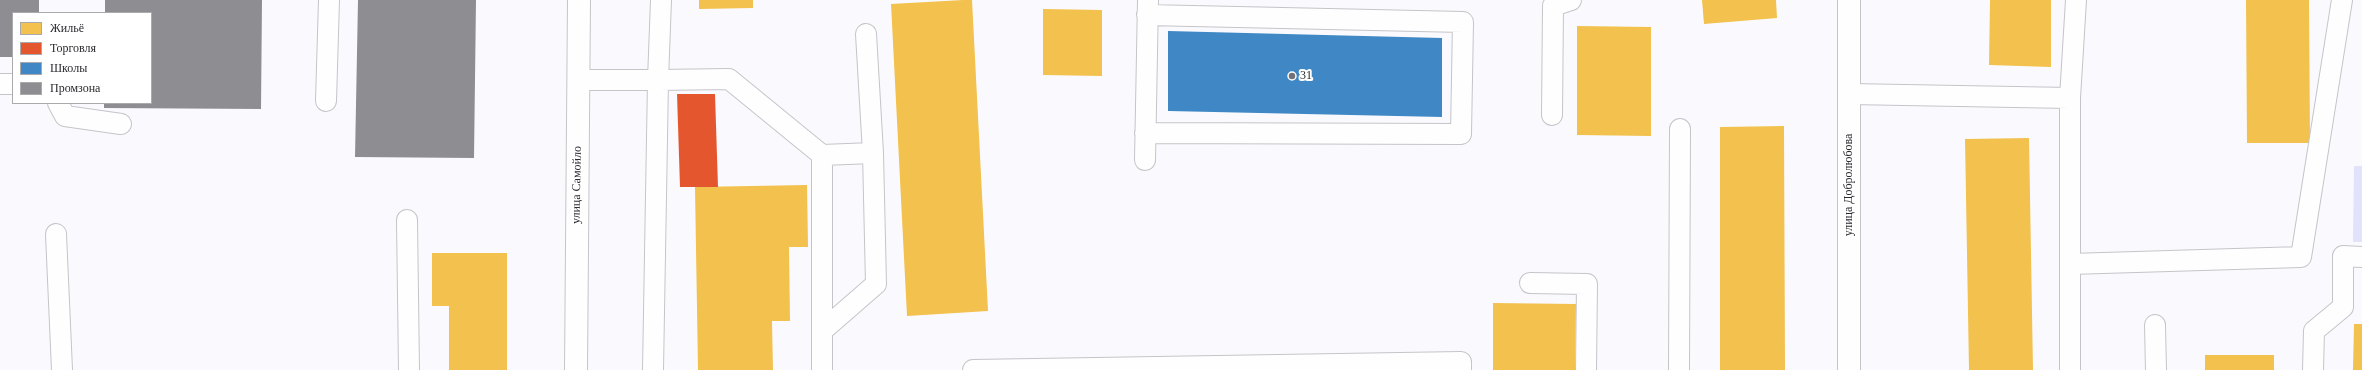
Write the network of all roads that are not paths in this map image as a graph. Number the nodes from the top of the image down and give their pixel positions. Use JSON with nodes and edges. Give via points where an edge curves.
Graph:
{"nodes":[{"id":1,"x":329,"y":0,"type":"edge"},
{"id":2,"x":579,"y":0,"type":"edge"},
{"id":3,"x":661,"y":0,"type":"edge"},
{"id":4,"x":1571,"y":0,"type":"edge"},
{"id":5,"x":1849,"y":0,"type":"edge"},
{"id":6,"x":2076,"y":0,"type":"edge"},
{"id":7,"x":2342,"y":0,"type":"edge"},
{"id":8,"x":1147,"y":8,"type":"edge"},
{"id":9,"x":866,"y":34,"type":"dead end"},
{"id":10,"x":578,"y":80,"type":"junction"},
{"id":11,"x":658,"y":80,"type":"junction"},
{"id":12,"x":0,"y":84,"type":"edge"},
{"id":13,"x":12,"y":84,"type":"edge"},
{"id":14,"x":1849,"y":94,"type":"junction"},
{"id":15,"x":2070,"y":98,"type":"junction"},
{"id":16,"x":326,"y":101,"type":"dead end"},
{"id":17,"x":59,"y":104,"type":"edge"},
{"id":18,"x":1552,"y":115,"type":"dead end"},
{"id":19,"x":121,"y":124,"type":"dead end"},
{"id":20,"x":1680,"y":129,"type":"dead end"},
{"id":21,"x":1145,"y":133,"type":"junction"},
{"id":22,"x":873,"y":153,"type":"junction"},
{"id":23,"x":822,"y":155,"type":"junction"},
{"id":24,"x":1145,"y":160,"type":"dead end"},
{"id":25,"x":406,"y":220,"type":"dead end"},
{"id":26,"x":56,"y":234,"type":"dead end"},
{"id":27,"x":2362,"y":257,"type":"edge"},
{"id":28,"x":2070,"y":264,"type":"junction"},
{"id":29,"x":1530,"y":283,"type":"dead end"},
{"id":30,"x":2156,"y":325,"type":"dead end"},
{"id":31,"x":822,"y":331,"type":"junction"},
{"id":32,"x":1054,"y":369,"type":"edge"},
{"id":33,"x":62,"y":370,"type":"edge"},
{"id":34,"x":409,"y":370,"type":"edge"},
{"id":35,"x":576,"y":370,"type":"edge"},
{"id":36,"x":653,"y":370,"type":"edge"},
{"id":37,"x":822,"y":370,"type":"edge"},
{"id":38,"x":972,"y":370,"type":"edge"},
{"id":39,"x":1461,"y":370,"type":"edge"},
{"id":40,"x":1586,"y":370,"type":"edge"},
{"id":41,"x":1679,"y":370,"type":"edge"},
{"id":42,"x":1848,"y":370,"type":"edge"},
{"id":43,"x":2070,"y":370,"type":"edge"},
{"id":44,"x":2156,"y":370,"type":"edge"},
{"id":45,"x":2313,"y":370,"type":"edge"}],
"edges":[{"from":1,"to":16,"type":"lane"},
{"from":2,"to":10,"type":"street","name":"улица Самойло"},
{"from":3,"to":11,"type":"lane"},
{"from":4,"to":18,"type":"lane","via":[[1554,6]]},
{"from":5,"to":14,"type":"street","name":"улица Добролюбова"},
{"from":6,"to":15,"type":"lane"},
{"from":7,"to":28,"type":"lane","via":[[2302,257]]},
{"from":8,"to":21,"type":"lane"},
{"from":8,"to":21,"type":"lane","via":[[1463,22],[1461,134]]},
{"from":9,"to":22,"type":"lane"},
{"from":10,"to":11,"type":"lane"},
{"from":10,"to":35,"type":"street","name":"улица Самойло"},
{"from":11,"to":23,"type":"lane","via":[[729,79]]},
{"from":11,"to":36,"type":"lane"},
{"from":12,"to":13,"type":"lane"},
{"from":14,"to":15,"type":"lane"},
{"from":14,"to":42,"type":"street","name":"улица Добролюбова"},
{"from":15,"to":28,"type":"lane"},
{"from":17,"to":19,"type":"lane","via":[[65,116]]},
{"from":20,"to":41,"type":"lane"},
{"from":21,"to":24,"type":"lane"},
{"from":22,"to":23,"type":"lane"},
{"from":22,"to":31,"type":"lane","via":[[876,284]]},
{"from":23,"to":31,"type":"lane"},
{"from":25,"to":34,"type":"lane"},
{"from":26,"to":33,"type":"lane"},
{"from":27,"to":45,"type":"lane","via":[[2343,256],[2343,307],[2314,331]]},
{"from":28,"to":43,"type":"lane"},
{"from":29,"to":40,"type":"lane","via":[[1587,284]]},
{"from":30,"to":44,"type":"lane"},
{"from":31,"to":37,"type":"lane"},
{"from":32,"to":38,"type":"lane"},
{"from":32,"to":39,"type":"lane","via":[[1461,362]]}]}
